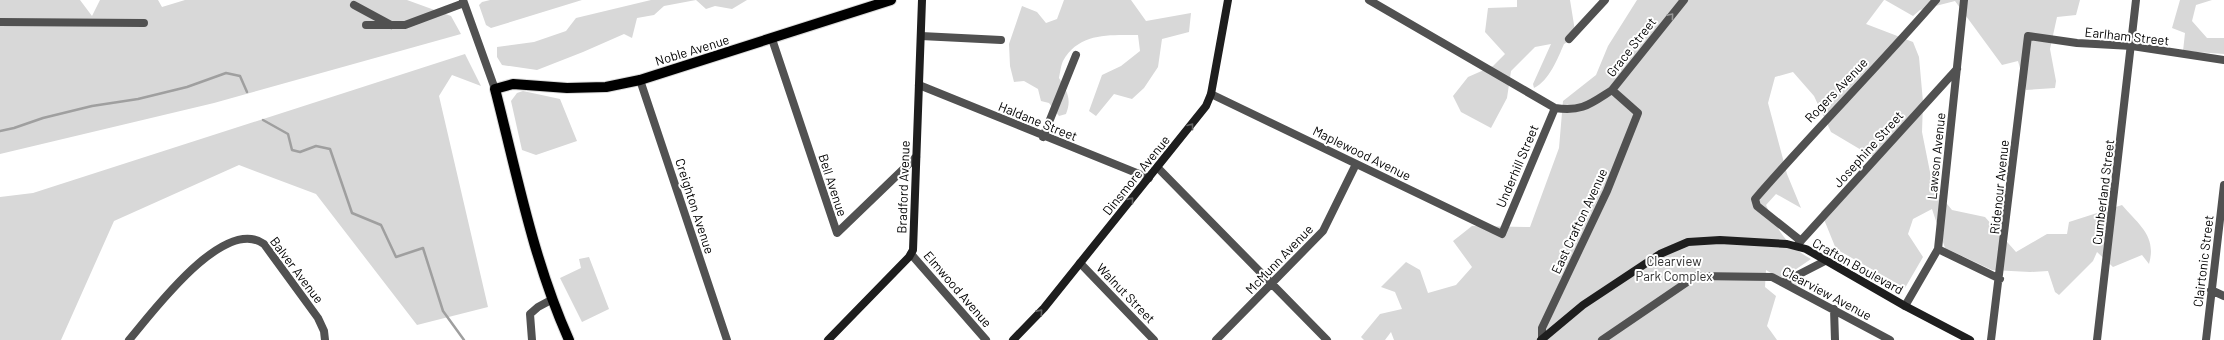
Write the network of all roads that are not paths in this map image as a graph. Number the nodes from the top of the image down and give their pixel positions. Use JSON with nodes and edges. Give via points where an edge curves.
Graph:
{"nodes":[{"id":1,"x":891,"y":0,"type":"edge"},
{"id":2,"x":922,"y":0,"type":"edge"},
{"id":3,"x":1228,"y":0,"type":"edge"},
{"id":4,"x":1369,"y":0,"type":"edge"},
{"id":5,"x":1605,"y":0,"type":"edge"},
{"id":6,"x":1684,"y":0,"type":"edge"},
{"id":7,"x":1936,"y":0,"type":"edge"},
{"id":8,"x":1964,"y":0,"type":"edge"},
{"id":9,"x":2136,"y":0,"type":"edge"},
{"id":10,"x":463,"y":1,"type":"edge"},
{"id":11,"x":354,"y":5,"type":"dead end"},
{"id":12,"x":0,"y":22,"type":"edge"},
{"id":13,"x":144,"y":23,"type":"dead end"},
{"id":14,"x":366,"y":25,"type":"dead end"},
{"id":15,"x":392,"y":25,"type":"junction"},
{"id":16,"x":921,"y":36,"type":"junction"},
{"id":17,"x":2028,"y":36,"type":"joint"},
{"id":18,"x":772,"y":39,"type":"junction"},
{"id":19,"x":1569,"y":39,"type":"dead end"},
{"id":20,"x":1001,"y":40,"type":"dead end"},
{"id":21,"x":2132,"y":46,"type":"junction"},
{"id":22,"x":1076,"y":55,"type":"dead end"},
{"id":23,"x":2224,"y":60,"type":"edge"},
{"id":24,"x":1957,"y":69,"type":"junction"},
{"id":25,"x":640,"y":80,"type":"junction"},
{"id":26,"x":919,"y":85,"type":"junction"},
{"id":27,"x":495,"y":89,"type":"junction"},
{"id":28,"x":1612,"y":90,"type":"junction"},
{"id":29,"x":1211,"y":94,"type":"junction"},
{"id":30,"x":1554,"y":108,"type":"junction"},
{"id":31,"x":1043,"y":137,"type":"junction"},
{"id":32,"x":916,"y":157,"type":"junction"},
{"id":33,"x":1356,"y":164,"type":"junction"},
{"id":34,"x":1158,"y":168,"type":"junction"},
{"id":35,"x":1149,"y":178,"type":"junction"},
{"id":36,"x":2224,"y":185,"type":"edge"},
{"id":37,"x":1502,"y":234,"type":"joint"},
{"id":38,"x":1799,"y":243,"type":"junction"},
{"id":39,"x":1938,"y":249,"type":"junction"},
{"id":40,"x":911,"y":254,"type":"junction"},
{"id":41,"x":1827,"y":260,"type":"junction"},
{"id":42,"x":1080,"y":263,"type":"junction"},
{"id":43,"x":2000,"y":279,"type":"junction"},
{"id":44,"x":1784,"y":282,"type":"junction"},
{"id":45,"x":1272,"y":285,"type":"junction"},
{"id":46,"x":2211,"y":290,"type":"junction"},
{"id":47,"x":2224,"y":296,"type":"edge"},
{"id":48,"x":551,"y":300,"type":"junction"},
{"id":49,"x":1906,"y":306,"type":"junction"},
{"id":50,"x":1834,"y":309,"type":"junction"},
{"id":51,"x":1542,"y":339,"type":"edge"},
{"id":52,"x":129,"y":340,"type":"edge"},
{"id":53,"x":325,"y":340,"type":"edge"},
{"id":54,"x":532,"y":340,"type":"edge"},
{"id":55,"x":569,"y":340,"type":"edge"},
{"id":56,"x":727,"y":340,"type":"edge"},
{"id":57,"x":828,"y":340,"type":"edge"},
{"id":58,"x":986,"y":340,"type":"edge"},
{"id":59,"x":1013,"y":340,"type":"edge"},
{"id":60,"x":1154,"y":340,"type":"edge"},
{"id":61,"x":1216,"y":340,"type":"edge"},
{"id":62,"x":1327,"y":340,"type":"edge"},
{"id":63,"x":1602,"y":340,"type":"edge"},
{"id":64,"x":1835,"y":340,"type":"edge"},
{"id":65,"x":1890,"y":340,"type":"edge"},
{"id":66,"x":1970,"y":340,"type":"edge"},
{"id":67,"x":1991,"y":340,"type":"edge"},
{"id":68,"x":2097,"y":340,"type":"edge"},
{"id":69,"x":2206,"y":340,"type":"edge"}],
"edges":[{"from":1,"to":18,"type":"main road","name":"Noble Avenue"},
{"from":2,"to":16,"type":"main road","name":"Bradford Avenue"},
{"from":3,"to":29,"type":"main road","name":"Dinsmore Avenue"},
{"from":4,"to":30,"type":"street"},
{"from":5,"to":19,"type":"street"},
{"from":28,"to":6,"type":"street","name":"Grace Street","one_way":true},
{"from":7,"to":38,"type":"street","name":"Rogers Avenue","via":[[1755,198],[1757,206]]},
{"from":8,"to":24,"type":"street","name":"Lawson Avenue"},
{"from":9,"to":21,"type":"street","name":"Cumberland Street"},
{"from":10,"to":15,"type":"street","via":[[405,25]]},
{"from":10,"to":27,"type":"street"},
{"from":11,"to":15,"type":"street"},
{"from":12,"to":13,"type":"street"},
{"from":14,"to":15,"type":"street"},
{"from":16,"to":20,"type":"street"},
{"from":16,"to":26,"type":"main road","name":"Bradford Avenue"},
{"from":17,"to":21,"type":"street","name":"Earlham Street","via":[[2077,43]]},
{"from":17,"to":43,"type":"street","name":"Ridenour Avenue"},
{"from":18,"to":25,"type":"main road","name":"Noble Avenue"},
{"from":18,"to":32,"type":"street","name":"Bell Avenue","via":[[837,233]]},
{"from":21,"to":23,"type":"street","name":"Earlham Street"},
{"from":21,"to":68,"type":"street","name":"Cumberland Street"},
{"from":22,"to":31,"type":"street"},
{"from":24,"to":38,"type":"street","name":"Josephine Street"},
{"from":24,"to":39,"type":"street","name":"Lawson Avenue"},
{"from":25,"to":27,"type":"main road","name":"Noble Avenue","via":[[606,87],[567,88],[513,84]]},
{"from":25,"to":56,"type":"street","name":"Creighton Avenue"},
{"from":26,"to":31,"type":"street","name":"Haldane Street"},
{"from":26,"to":32,"type":"main road","name":"Bradford Avenue"},
{"from":27,"to":48,"type":"main road"},
{"from":28,"to":30,"type":"street","name":"Grace Street","via":[[1588,106],[1571,110]]},
{"from":28,"to":51,"type":"street","name":"East Crafton Avenue","via":[[1638,113],[1608,190],[1542,328]]},
{"from":29,"to":33,"type":"street","name":"Maplewood Avenue"},
{"from":34,"to":29,"type":"main road","name":"Dinsmore Avenue","one_way":true,"via":[[1206,106]]},
{"from":30,"to":37,"type":"street","name":"Underhill Street"},
{"from":31,"to":35,"type":"street","name":"Haldane Street"},
{"from":32,"to":40,"type":"main road","name":"Bradford Avenue"},
{"from":33,"to":37,"type":"street","name":"Maplewood Avenue"},
{"from":33,"to":45,"type":"street","name":"McMunn Avenue","via":[[1323,231]]},
{"from":34,"to":35,"type":"main road","name":"Dinsmore Avenue"},
{"from":34,"to":45,"type":"street"},
{"from":42,"to":35,"type":"main road","name":"Dinsmore Avenue","one_way":true},
{"from":36,"to":46,"type":"street","name":"Clairtonic Street"},
{"from":38,"to":41,"type":"main road","name":"Crafton Boulevard"},
{"from":38,"to":51,"type":"main road","name":"Crafton Boulevard","via":[[1720,240],[1688,242],[1674,246],[1583,305]]},
{"from":39,"to":43,"type":"street"},
{"from":39,"to":49,"type":"street","name":"Lawson Avenue"},
{"from":40,"to":57,"type":"main road"},
{"from":40,"to":58,"type":"street","name":"Elmwood Avenue"},
{"from":41,"to":44,"type":"street"},
{"from":41,"to":49,"type":"main road","name":"Crafton Boulevard"},
{"from":59,"to":42,"type":"main road","name":"Dinsmore Avenue","one_way":true,"via":[[1041,311]]},
{"from":42,"to":60,"type":"street","name":"Walnut Street"},
{"from":43,"to":67,"type":"street","name":"Ridenour Avenue"},
{"from":44,"to":50,"type":"street","name":"Clearview Avenue"},
{"from":44,"to":63,"type":"street","name":"Clearview Avenue","via":[[1772,277],[1696,276]]},
{"from":45,"to":61,"type":"street","name":"McMunn Avenue"},
{"from":45,"to":62,"type":"street"},
{"from":46,"to":47,"type":"street"},
{"from":46,"to":69,"type":"street","name":"Clairtonic Street"},
{"from":48,"to":54,"type":"street","via":[[530,314]]},
{"from":48,"to":55,"type":"main road"},
{"from":49,"to":66,"type":"main road","name":"Crafton Boulevard"},
{"from":50,"to":64,"type":"street"},
{"from":50,"to":65,"type":"street","name":"Clearview Avenue"},
{"from":52,"to":53,"type":"street","name":"Balver Avenue","via":[[188,270],[238,239],[247,238],[257,238],[264,244],[318,318]]}]}
